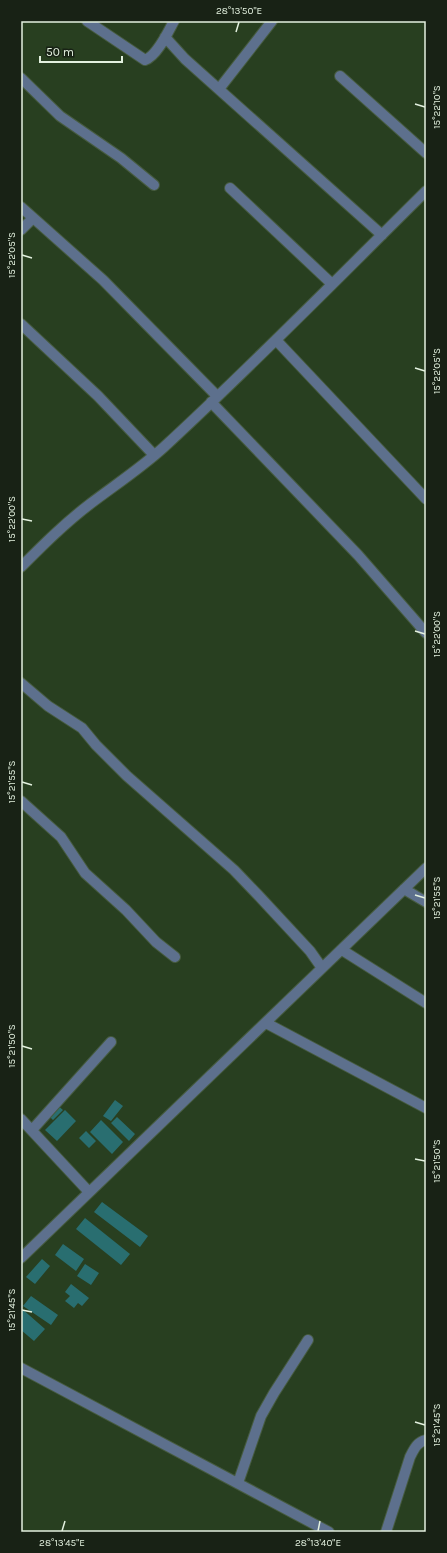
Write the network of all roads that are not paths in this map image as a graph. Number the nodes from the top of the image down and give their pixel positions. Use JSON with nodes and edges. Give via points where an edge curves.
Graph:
{"nodes":[{"id":1,"x":88,"y":21,"type":"edge"},
{"id":2,"x":174,"y":21,"type":"edge"},
{"id":3,"x":272,"y":21,"type":"edge"},
{"id":4,"x":165,"y":37,"type":"junction"},
{"id":5,"x":340,"y":76,"type":"dead end"},
{"id":6,"x":21,"y":78,"type":"edge"},
{"id":7,"x":219,"y":89,"type":"junction"},
{"id":8,"x":426,"y":153,"type":"edge"},
{"id":9,"x":154,"y":185,"type":"dead end"},
{"id":10,"x":230,"y":188,"type":"dead end"},
{"id":11,"x":426,"y":191,"type":"edge"},
{"id":12,"x":21,"y":207,"type":"edge"},
{"id":13,"x":32,"y":218,"type":"junction"},
{"id":14,"x":21,"y":230,"type":"edge"},
{"id":15,"x":382,"y":235,"type":"junction"},
{"id":16,"x":332,"y":284,"type":"junction"},
{"id":17,"x":21,"y":324,"type":"edge"},
{"id":18,"x":276,"y":340,"type":"junction"},
{"id":19,"x":214,"y":399,"type":"junction"},
{"id":20,"x":154,"y":455,"type":"junction"},
{"id":21,"x":426,"y":499,"type":"edge"},
{"id":22,"x":21,"y":567,"type":"edge"},
{"id":23,"x":426,"y":633,"type":"edge"},
{"id":24,"x":21,"y":683,"type":"edge"},
{"id":25,"x":21,"y":801,"type":"edge"},
{"id":26,"x":426,"y":868,"type":"edge"},
{"id":27,"x":404,"y":890,"type":"junction"},
{"id":28,"x":426,"y":902,"type":"edge"},
{"id":29,"x":342,"y":950,"type":"junction"},
{"id":30,"x":175,"y":957,"type":"dead end"},
{"id":31,"x":322,"y":968,"type":"junction"},
{"id":32,"x":426,"y":1003,"type":"edge"},
{"id":33,"x":266,"y":1023,"type":"junction"},
{"id":34,"x":111,"y":1042,"type":"dead end"},
{"id":35,"x":426,"y":1108,"type":"edge"},
{"id":36,"x":21,"y":1119,"type":"edge"},
{"id":37,"x":32,"y":1130,"type":"junction"},
{"id":38,"x":89,"y":1192,"type":"junction"},
{"id":39,"x":21,"y":1258,"type":"edge"},
{"id":40,"x":308,"y":1340,"type":"dead end"},
{"id":41,"x":21,"y":1368,"type":"edge"},
{"id":42,"x":426,"y":1440,"type":"edge"},
{"id":43,"x":238,"y":1483,"type":"junction"},
{"id":44,"x":329,"y":1532,"type":"edge"},
{"id":45,"x":386,"y":1532,"type":"edge"}],
"edges":[{"from":1,"to":4,"type":"street","via":[[145,60],[151,57]]},
{"from":2,"to":4,"type":"street"},
{"from":3,"to":7,"type":"street"},
{"from":4,"to":7,"type":"street"},
{"from":5,"to":8,"type":"street"},
{"from":6,"to":9,"type":"street","via":[[60,116],[117,155]]},
{"from":7,"to":15,"type":"street"},
{"from":10,"to":16,"type":"street"},
{"from":11,"to":15,"type":"street"},
{"from":12,"to":13,"type":"street"},
{"from":13,"to":14,"type":"street"},
{"from":13,"to":19,"type":"street","via":[[103,280]]},
{"from":15,"to":16,"type":"street"},
{"from":16,"to":18,"type":"street"},
{"from":17,"to":20,"type":"street","via":[[98,396]]},
{"from":18,"to":19,"type":"street"},
{"from":18,"to":21,"type":"street"},
{"from":19,"to":20,"type":"street"},
{"from":19,"to":23,"type":"street"},
{"from":20,"to":22,"type":"street","via":[[79,513]]},
{"from":24,"to":31,"type":"street","via":[[48,706],[82,728],[127,776],[234,870]]},
{"from":25,"to":30,"type":"street","via":[[61,837],[87,875]]},
{"from":26,"to":27,"type":"street"},
{"from":27,"to":28,"type":"street"},
{"from":27,"to":29,"type":"street"},
{"from":29,"to":31,"type":"street"},
{"from":29,"to":32,"type":"street"},
{"from":31,"to":33,"type":"street"},
{"from":33,"to":35,"type":"street"},
{"from":33,"to":38,"type":"street"},
{"from":34,"to":37,"type":"street"},
{"from":36,"to":37,"type":"street"},
{"from":37,"to":38,"type":"street"},
{"from":38,"to":39,"type":"street"},
{"from":40,"to":43,"type":"street","via":[[261,1416]]},
{"from":41,"to":43,"type":"street"},
{"from":42,"to":45,"type":"street","via":[[416,1446],[410,1457]]},
{"from":43,"to":44,"type":"street"}]}
